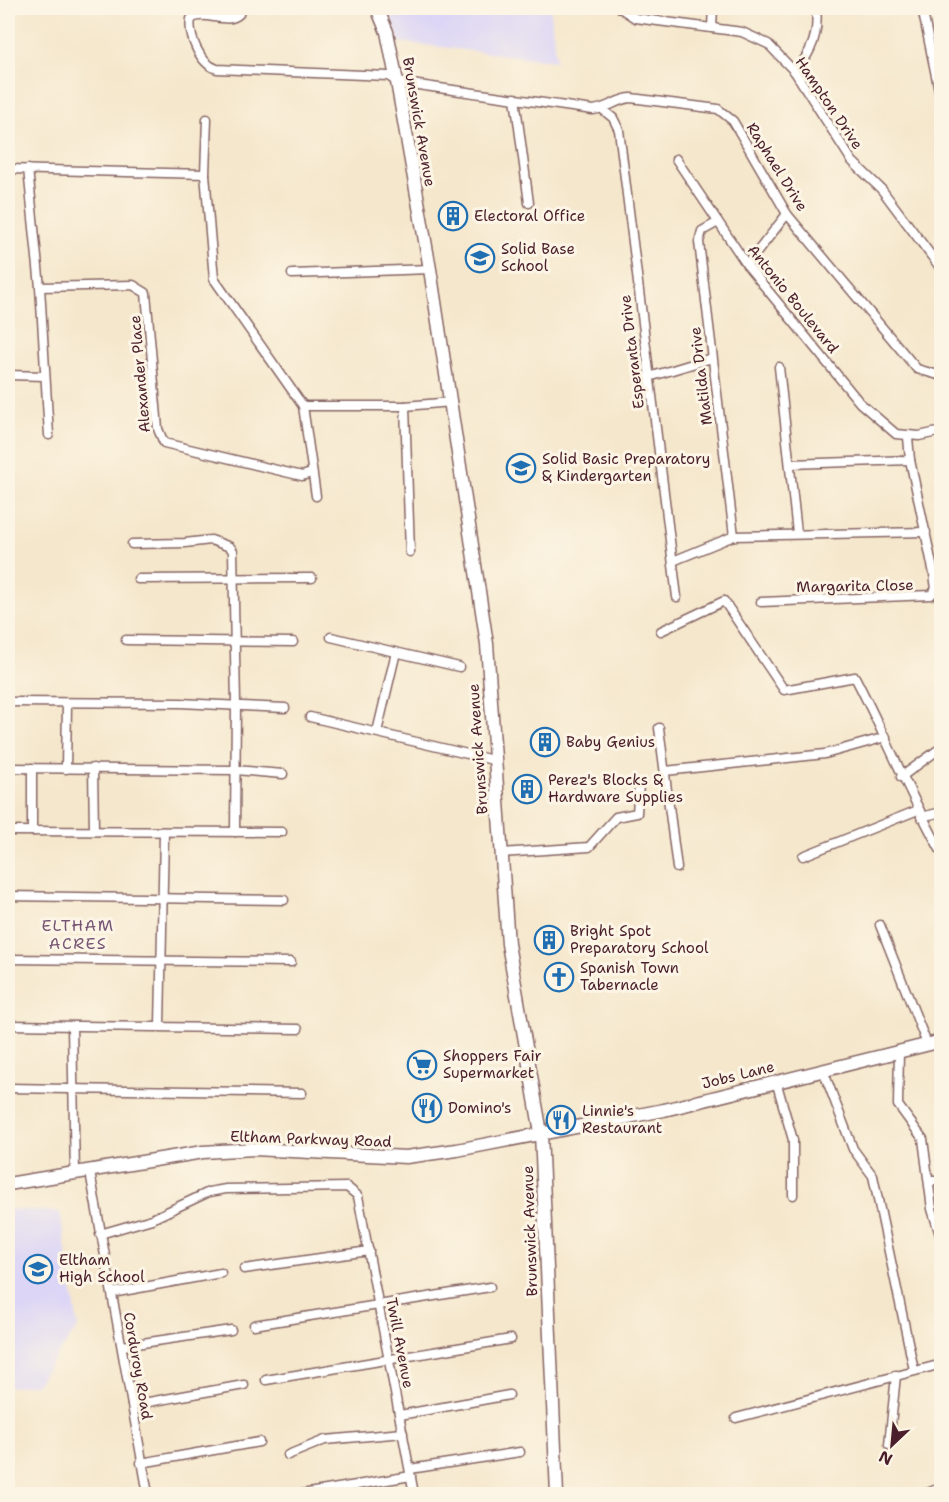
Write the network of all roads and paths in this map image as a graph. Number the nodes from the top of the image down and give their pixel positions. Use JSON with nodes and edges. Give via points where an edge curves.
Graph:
{"nodes":[{"id":1,"x":241,"y":8,"type":"edge"},
{"id":2,"x":377,"y":8,"type":"edge"},
{"id":3,"x":620,"y":8,"type":"edge"},
{"id":4,"x":713,"y":8,"type":"edge"},
{"id":5,"x":816,"y":8,"type":"edge"},
{"id":6,"x":922,"y":8,"type":"edge"},
{"id":7,"x":712,"y":27,"type":"junction"},
{"id":8,"x":795,"y":72,"type":"junction"},
{"id":9,"x":397,"y":82,"type":"junction"},
{"id":10,"x":515,"y":98,"type":"junction"},
{"id":11,"x":942,"y":105,"type":"edge"},
{"id":12,"x":602,"y":109,"type":"junction"},
{"id":13,"x":207,"y":119,"type":"dead end"},
{"id":14,"x":676,"y":159,"type":"dead end"},
{"id":15,"x":8,"y":169,"type":"edge"},
{"id":16,"x":28,"y":169,"type":"junction"},
{"id":17,"x":205,"y":174,"type":"junction"},
{"id":18,"x":529,"y":203,"type":"dead end"},
{"id":19,"x":787,"y":214,"type":"junction"},
{"id":20,"x":718,"y":222,"type":"junction"},
{"id":21,"x":747,"y":264,"type":"junction"},
{"id":22,"x":430,"y":269,"type":"junction"},
{"id":23,"x":942,"y":270,"type":"edge"},
{"id":24,"x":292,"y":274,"type":"dead end"},
{"id":25,"x":40,"y":287,"type":"junction"},
{"id":26,"x":712,"y":358,"type":"junction"},
{"id":27,"x":779,"y":367,"type":"dead end"},
{"id":28,"x":8,"y":375,"type":"edge"},
{"id":29,"x":45,"y":376,"type":"junction"},
{"id":30,"x":649,"y":376,"type":"junction"},
{"id":31,"x":942,"y":376,"type":"edge"},
{"id":32,"x":452,"y":402,"type":"junction"},
{"id":33,"x":303,"y":406,"type":"junction"},
{"id":34,"x":405,"y":406,"type":"junction"},
{"id":35,"x":942,"y":431,"type":"edge"},
{"id":36,"x":49,"y":435,"type":"dead end"},
{"id":37,"x":908,"y":437,"type":"junction"},
{"id":38,"x":910,"y":460,"type":"junction"},
{"id":39,"x":790,"y":464,"type":"junction"},
{"id":40,"x":311,"y":474,"type":"junction"},
{"id":41,"x":316,"y":496,"type":"dead end"},
{"id":42,"x":926,"y":532,"type":"junction"},
{"id":43,"x":797,"y":533,"type":"junction"},
{"id":44,"x":734,"y":536,"type":"junction"},
{"id":45,"x":132,"y":544,"type":"dead end"},
{"id":46,"x":410,"y":552,"type":"dead end"},
{"id":47,"x":672,"y":561,"type":"junction"},
{"id":48,"x":312,"y":578,"type":"dead end"},
{"id":49,"x":138,"y":579,"type":"dead end"},
{"id":50,"x":234,"y":580,"type":"junction"},
{"id":51,"x":677,"y":597,"type":"dead end"},
{"id":52,"x":761,"y":602,"type":"dead end"},
{"id":53,"x":661,"y":631,"type":"dead end"},
{"id":54,"x":331,"y":637,"type":"dead end"},
{"id":55,"x":126,"y":640,"type":"dead end"},
{"id":56,"x":235,"y":641,"type":"junction"},
{"id":57,"x":293,"y":642,"type":"dead end"},
{"id":58,"x":396,"y":652,"type":"junction"},
{"id":59,"x":459,"y":667,"type":"dead end"},
{"id":60,"x":8,"y":702,"type":"edge"},
{"id":61,"x":67,"y":703,"type":"junction"},
{"id":62,"x":236,"y":704,"type":"junction"},
{"id":63,"x":285,"y":708,"type":"dead end"},
{"id":64,"x":310,"y":717,"type":"dead end"},
{"id":65,"x":659,"y":728,"type":"dead end"},
{"id":66,"x":377,"y":732,"type":"junction"},
{"id":67,"x":886,"y":737,"type":"junction"},
{"id":68,"x":942,"y":747,"type":"edge"},
{"id":69,"x":493,"y":760,"type":"junction"},
{"id":70,"x":8,"y":768,"type":"edge"},
{"id":71,"x":32,"y":768,"type":"junction"},
{"id":72,"x":93,"y":768,"type":"junction"},
{"id":73,"x":66,"y":769,"type":"junction"},
{"id":74,"x":236,"y":770,"type":"junction"},
{"id":75,"x":665,"y":771,"type":"junction"},
{"id":76,"x":283,"y":774,"type":"dead end"},
{"id":77,"x":902,"y":777,"type":"junction"},
{"id":78,"x":639,"y":784,"type":"dead end"},
{"id":79,"x":942,"y":812,"type":"edge"},
{"id":80,"x":920,"y":813,"type":"junction"},
{"id":81,"x":94,"y":830,"type":"junction"},
{"id":82,"x":8,"y":831,"type":"edge"},
{"id":83,"x":32,"y":831,"type":"junction"},
{"id":84,"x":164,"y":832,"type":"junction"},
{"id":85,"x":235,"y":832,"type":"junction"},
{"id":86,"x":282,"y":832,"type":"dead end"},
{"id":87,"x":501,"y":853,"type":"junction"},
{"id":88,"x":942,"y":854,"type":"edge"},
{"id":89,"x":803,"y":856,"type":"dead end"},
{"id":90,"x":677,"y":868,"type":"dead end"},
{"id":91,"x":8,"y":896,"type":"edge"},
{"id":92,"x":161,"y":899,"type":"junction"},
{"id":93,"x":284,"y":900,"type":"dead end"},
{"id":94,"x":880,"y":925,"type":"dead end"},
{"id":95,"x":8,"y":958,"type":"edge"},
{"id":96,"x":161,"y":961,"type":"junction"},
{"id":97,"x":291,"y":962,"type":"dead end"},
{"id":98,"x":8,"y":1025,"type":"edge"},
{"id":99,"x":160,"y":1026,"type":"junction"},
{"id":100,"x":72,"y":1027,"type":"junction"},
{"id":101,"x":298,"y":1029,"type":"dead end"},
{"id":102,"x":942,"y":1041,"type":"edge"},
{"id":103,"x":927,"y":1044,"type":"junction"},
{"id":104,"x":899,"y":1051,"type":"junction"},
{"id":105,"x":823,"y":1070,"type":"junction"},
{"id":106,"x":776,"y":1081,"type":"junction"},
{"id":107,"x":8,"y":1088,"type":"edge"},
{"id":108,"x":74,"y":1089,"type":"junction"},
{"id":109,"x":302,"y":1093,"type":"dead end"},
{"id":110,"x":541,"y":1133,"type":"junction"},
{"id":111,"x":90,"y":1172,"type":"junction"},
{"id":112,"x":75,"y":1173,"type":"junction"},
{"id":113,"x":931,"y":1181,"type":"junction"},
{"id":114,"x":942,"y":1181,"type":"edge"},
{"id":115,"x":8,"y":1184,"type":"edge"},
{"id":116,"x":793,"y":1195,"type":"dead end"},
{"id":117,"x":100,"y":1233,"type":"junction"},
{"id":118,"x":942,"y":1241,"type":"edge"},
{"id":119,"x":369,"y":1251,"type":"junction"},
{"id":120,"x":244,"y":1269,"type":"dead end"},
{"id":121,"x":220,"y":1273,"type":"dead end"},
{"id":122,"x":490,"y":1287,"type":"dead end"},
{"id":123,"x":112,"y":1293,"type":"junction"},
{"id":124,"x":379,"y":1307,"type":"junction"},
{"id":125,"x":254,"y":1325,"type":"dead end"},
{"id":126,"x":231,"y":1329,"type":"dead end"},
{"id":127,"x":511,"y":1339,"type":"dead end"},
{"id":128,"x":122,"y":1346,"type":"junction"},
{"id":129,"x":390,"y":1360,"type":"junction"},
{"id":130,"x":942,"y":1364,"type":"edge"},
{"id":131,"x":914,"y":1370,"type":"junction"},
{"id":132,"x":896,"y":1375,"type":"junction"},
{"id":133,"x":266,"y":1380,"type":"dead end"},
{"id":134,"x":244,"y":1385,"type":"dead end"},
{"id":135,"x":509,"y":1395,"type":"dead end"},
{"id":136,"x":132,"y":1405,"type":"junction"},
{"id":137,"x":400,"y":1416,"type":"junction"},
{"id":138,"x":736,"y":1418,"type":"dead end"},
{"id":139,"x":403,"y":1433,"type":"junction"},
{"id":140,"x":259,"y":1442,"type":"dead end"},
{"id":141,"x":889,"y":1445,"type":"dead end"},
{"id":142,"x":520,"y":1452,"type":"dead end"},
{"id":143,"x":288,"y":1455,"type":"dead end"},
{"id":144,"x":141,"y":1462,"type":"junction"},
{"id":145,"x":411,"y":1472,"type":"junction"},
{"id":146,"x":942,"y":1487,"type":"edge"},
{"id":147,"x":148,"y":1494,"type":"edge"},
{"id":148,"x":302,"y":1494,"type":"edge"},
{"id":149,"x":414,"y":1494,"type":"edge"},
{"id":150,"x":556,"y":1494,"type":"edge"},
{"id":151,"x":925,"y":1494,"type":"edge"}],
"edges":[{"from":1,"to":9,"type":"street","via":[[237,17],[197,15],[191,19],[202,60],[208,66],[388,76]]},
{"from":2,"to":9,"type":"main road","name":"Brunswick Avenue","via":[[387,32]]},
{"from":3,"to":7,"type":"street","name":"Hampton Drive","via":[[635,18]]},
{"from":4,"to":7,"type":"street"},
{"from":5,"to":8,"type":"street","via":[[815,40]]},
{"from":6,"to":11,"type":"street"},
{"from":7,"to":8,"type":"street","name":"Hampton Drive","via":[[742,32],[768,44]]},
{"from":8,"to":23,"type":"street","name":"Hampton Drive","via":[[852,160],[882,190]]},
{"from":9,"to":10,"type":"street"},
{"from":9,"to":22,"type":"main road","name":"Brunswick Avenue"},
{"from":10,"to":12,"type":"street"},
{"from":10,"to":18,"type":"street"},
{"from":12,"to":19,"type":"street","name":"Raphael Drive","via":[[617,99],[631,98],[718,109],[733,121]]},
{"from":12,"to":30,"type":"street","name":"Esperanta Drive","via":[[619,130]]},
{"from":13,"to":17,"type":"street"},
{"from":14,"to":20,"type":"street","name":"Antonio Boulevard"},
{"from":15,"to":16,"type":"street"},
{"from":16,"to":17,"type":"street"},
{"from":16,"to":25,"type":"street"},
{"from":17,"to":33,"type":"street","via":[[213,279]]},
{"from":19,"to":21,"type":"street"},
{"from":19,"to":31,"type":"street","name":"Raphael Drive","via":[[917,369]]},
{"from":20,"to":21,"type":"street","name":"Antonio Boulevard"},
{"from":20,"to":26,"type":"street","name":"Matilda Drive","via":[[702,231],[699,243]]},
{"from":21,"to":37,"type":"street","name":"Antonio Boulevard","via":[[860,403],[896,434]]},
{"from":22,"to":24,"type":"street"},
{"from":22,"to":32,"type":"main road","name":"Brunswick Avenue"},
{"from":25,"to":29,"type":"street"},
{"from":25,"to":40,"type":"street","name":"Alexander Place","via":[[133,285],[146,292],[158,429],[164,443],[302,476]]},
{"from":26,"to":30,"type":"street"},
{"from":26,"to":44,"type":"street","name":"Matilda Drive"},
{"from":27,"to":39,"type":"street"},
{"from":28,"to":29,"type":"street"},
{"from":29,"to":36,"type":"street"},
{"from":30,"to":47,"type":"street","name":"Esperanta Drive"},
{"from":32,"to":34,"type":"street"},
{"from":32,"to":69,"type":"main road","name":"Brunswick Avenue","via":[[487,644]]},
{"from":33,"to":34,"type":"street"},
{"from":33,"to":40,"type":"street"},
{"from":34,"to":46,"type":"street"},
{"from":35,"to":37,"type":"street"},
{"from":37,"to":38,"type":"street","name":"Margarita Close"},
{"from":38,"to":39,"type":"street"},
{"from":38,"to":42,"type":"street","name":"Margarita Close"},
{"from":39,"to":43,"type":"street"},
{"from":40,"to":41,"type":"street"},
{"from":42,"to":43,"type":"street"},
{"from":42,"to":52,"type":"street","name":"Margarita Close","via":[[936,589],[925,598]]},
{"from":43,"to":44,"type":"street"},
{"from":44,"to":47,"type":"street"},
{"from":45,"to":50,"type":"street","via":[[211,540],[233,551]]},
{"from":47,"to":51,"type":"street","name":"Esperanta Drive"},
{"from":48,"to":50,"type":"street"},
{"from":49,"to":50,"type":"street"},
{"from":50,"to":56,"type":"street"},
{"from":53,"to":67,"type":"street","via":[[724,601],[784,690],[855,677]]},
{"from":54,"to":58,"type":"street"},
{"from":55,"to":56,"type":"street"},
{"from":56,"to":57,"type":"street"},
{"from":56,"to":62,"type":"street"},
{"from":58,"to":59,"type":"street"},
{"from":58,"to":66,"type":"street"},
{"from":60,"to":61,"type":"street"},
{"from":61,"to":62,"type":"street"},
{"from":61,"to":73,"type":"street"},
{"from":62,"to":63,"type":"street"},
{"from":62,"to":74,"type":"street"},
{"from":64,"to":66,"type":"street"},
{"from":65,"to":75,"type":"street"},
{"from":66,"to":69,"type":"street"},
{"from":67,"to":75,"type":"street","via":[[825,754]]},
{"from":67,"to":77,"type":"street"},
{"from":68,"to":77,"type":"street"},
{"from":69,"to":87,"type":"main road","name":"Brunswick Avenue"},
{"from":70,"to":71,"type":"street"},
{"from":71,"to":73,"type":"street"},
{"from":71,"to":83,"type":"street"},
{"from":72,"to":73,"type":"street"},
{"from":72,"to":74,"type":"street"},
{"from":72,"to":81,"type":"street"},
{"from":74,"to":76,"type":"street"},
{"from":74,"to":85,"type":"street"},
{"from":75,"to":90,"type":"street"},
{"from":77,"to":80,"type":"street"},
{"from":78,"to":87,"type":"street","via":[[638,812],[616,817],[589,847]]},
{"from":79,"to":80,"type":"street"},
{"from":80,"to":88,"type":"street"},
{"from":80,"to":89,"type":"street"},
{"from":81,"to":83,"type":"street"},
{"from":81,"to":84,"type":"street"},
{"from":82,"to":83,"type":"street"},
{"from":84,"to":85,"type":"street"},
{"from":84,"to":92,"type":"street"},
{"from":85,"to":86,"type":"street"},
{"from":87,"to":110,"type":"main road","name":"Brunswick Avenue","via":[[508,944]]},
{"from":91,"to":92,"type":"street"},
{"from":92,"to":93,"type":"street"},
{"from":92,"to":96,"type":"street"},
{"from":94,"to":103,"type":"street"},
{"from":95,"to":96,"type":"street"},
{"from":96,"to":97,"type":"street"},
{"from":96,"to":99,"type":"street"},
{"from":98,"to":100,"type":"street"},
{"from":99,"to":100,"type":"street"},
{"from":99,"to":101,"type":"street"},
{"from":100,"to":108,"type":"street"},
{"from":102,"to":103,"type":"main road","name":"Jobs Lane"},
{"from":103,"to":104,"type":"main road","name":"Jobs Lane"},
{"from":104,"to":105,"type":"main road","name":"Jobs Lane"},
{"from":104,"to":113,"type":"street","via":[[898,1105],[923,1138]]},
{"from":105,"to":106,"type":"main road","name":"Jobs Lane"},
{"from":105,"to":131,"type":"street","via":[[853,1149],[873,1176]]},
{"from":106,"to":110,"type":"main road","name":"Jobs Lane","via":[[664,1110]]},
{"from":106,"to":116,"type":"street","via":[[793,1140]]},
{"from":107,"to":108,"type":"street"},
{"from":108,"to":109,"type":"street"},
{"from":108,"to":112,"type":"street"},
{"from":110,"to":111,"type":"main road","name":"Eltham Parkway Road","via":[[406,1157],[254,1149],[203,1152]]},
{"from":110,"to":150,"type":"main road","name":"Brunswick Avenue"},
{"from":111,"to":112,"type":"main road","name":"Eltham Parkway Road"},
{"from":111,"to":117,"type":"street","name":"Corduroy Road"},
{"from":112,"to":115,"type":"main road","name":"Eltham Parkway Road"},
{"from":113,"to":114,"type":"street"},
{"from":113,"to":118,"type":"street","via":[[933,1209]]},
{"from":117,"to":119,"type":"street","name":"Twill Avenue","via":[[152,1220],[209,1192],[347,1187],[358,1196]]},
{"from":117,"to":123,"type":"street","name":"Corduroy Road"},
{"from":119,"to":120,"type":"street"},
{"from":119,"to":124,"type":"street","name":"Twill Avenue"},
{"from":121,"to":123,"type":"street"},
{"from":122,"to":124,"type":"street"},
{"from":123,"to":128,"type":"street","name":"Corduroy Road"},
{"from":124,"to":125,"type":"street"},
{"from":124,"to":129,"type":"street","name":"Twill Avenue"},
{"from":126,"to":128,"type":"street"},
{"from":127,"to":129,"type":"street"},
{"from":128,"to":136,"type":"street","name":"Corduroy Road"},
{"from":129,"to":133,"type":"street"},
{"from":129,"to":137,"type":"street","name":"Twill Avenue"},
{"from":130,"to":131,"type":"street"},
{"from":131,"to":132,"type":"street"},
{"from":132,"to":138,"type":"street"},
{"from":132,"to":141,"type":"street"},
{"from":134,"to":136,"type":"street"},
{"from":135,"to":137,"type":"street"},
{"from":136,"to":144,"type":"street","name":"Corduroy Road"},
{"from":137,"to":139,"type":"street","name":"Twill Avenue"},
{"from":139,"to":143,"type":"street","via":[[325,1440]]},
{"from":139,"to":145,"type":"street","name":"Twill Avenue"},
{"from":140,"to":144,"type":"street"},
{"from":142,"to":145,"type":"street"},
{"from":144,"to":147,"type":"street","name":"Corduroy Road"},
{"from":145,"to":148,"type":"street"},
{"from":145,"to":149,"type":"street","name":"Twill Avenue"},
{"from":146,"to":151,"type":"street"}]}
